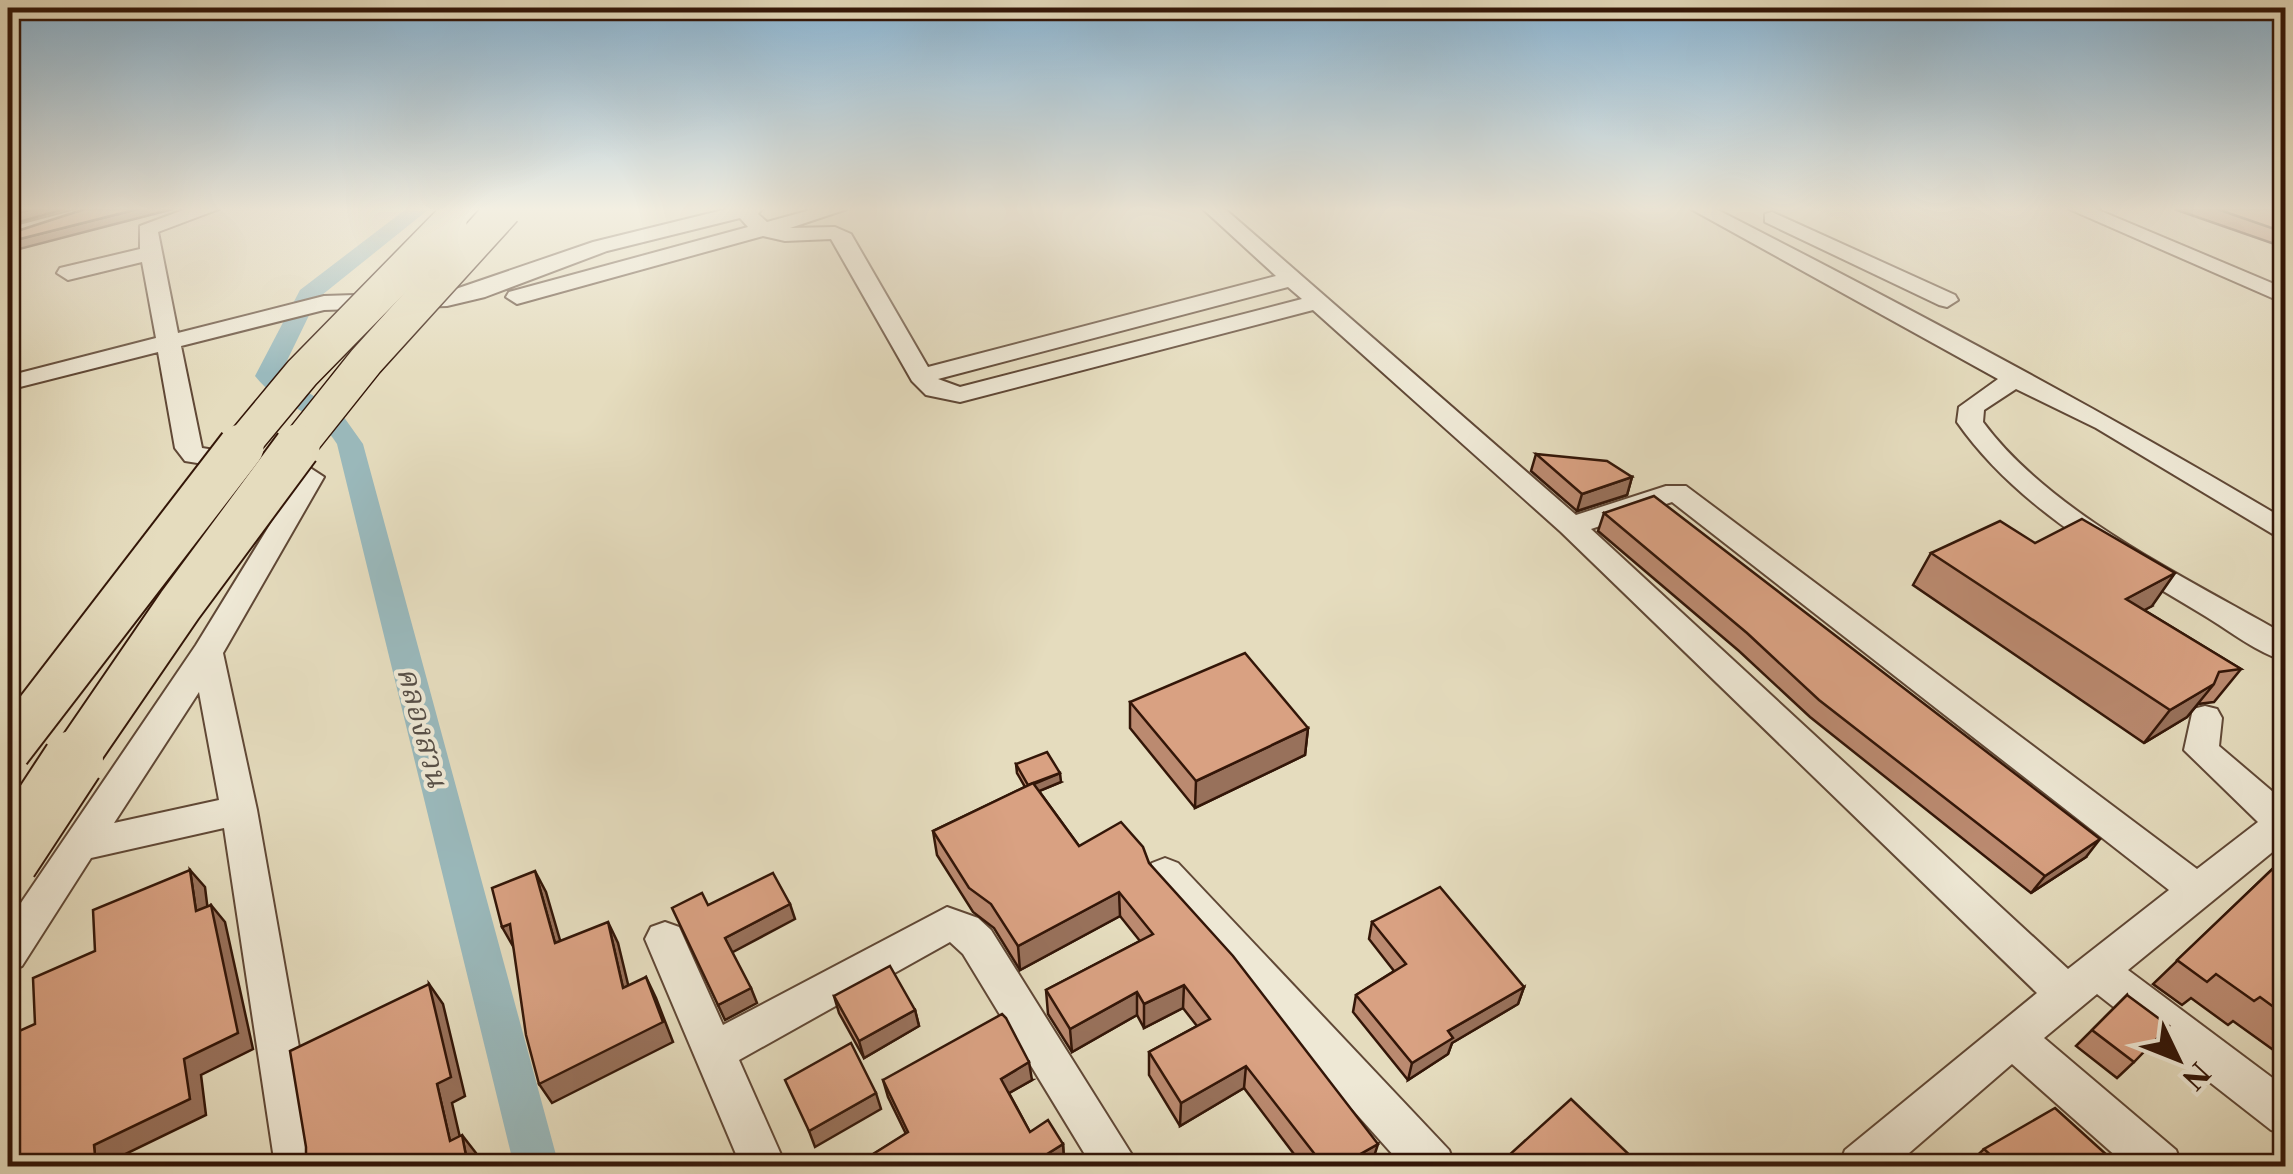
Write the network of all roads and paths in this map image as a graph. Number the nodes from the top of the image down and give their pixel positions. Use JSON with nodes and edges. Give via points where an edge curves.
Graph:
{"nodes":[{"id":1,"x":107,"y":264,"type":"edge"},
{"id":2,"x":154,"y":264,"type":"edge"},
{"id":3,"x":409,"y":264,"type":"edge"},
{"id":4,"x":454,"y":264,"type":"edge"},
{"id":5,"x":555,"y":264,"type":"edge"},
{"id":6,"x":599,"y":264,"type":"edge"},
{"id":7,"x":859,"y":264,"type":"edge"},
{"id":8,"x":1279,"y":264,"type":"edge"},
{"id":9,"x":1806,"y":264,"type":"edge"},
{"id":10,"x":1877,"y":264,"type":"edge"},
{"id":11,"x":2206,"y":264,"type":"edge"},
{"id":12,"x":68,"y":273,"type":"dead end"},
{"id":13,"x":1296,"y":278,"type":"junction"},
{"id":14,"x":2286,"y":298,"type":"edge"},
{"id":15,"x":1946,"y":300,"type":"dead end"},
{"id":16,"x":1321,"y":301,"type":"junction"},
{"id":17,"x":454,"y":314,"type":"dead end"},
{"id":18,"x":166,"y":344,"type":"junction"},
{"id":19,"x":922,"y":376,"type":"junction"},
{"id":20,"x":2015,"y":380,"type":"junction"},
{"id":21,"x":8,"y":384,"type":"edge"},
{"id":22,"x":1571,"y":526,"type":"junction"},
{"id":23,"x":2286,"y":533,"type":"edge"},
{"id":24,"x":2286,"y":650,"type":"edge"},
{"id":25,"x":207,"y":653,"type":"junction"},
{"id":26,"x":2205,"y":718,"type":"edge"},
{"id":27,"x":8,"y":731,"type":"edge"},
{"id":28,"x":8,"y":750,"type":"edge"},
{"id":29,"x":115,"y":787,"type":"junction"},
{"id":30,"x":239,"y":810,"type":"junction"},
{"id":31,"x":2284,"y":823,"type":"edge"},
{"id":32,"x":75,"y":847,"type":"junction"},
{"id":33,"x":8,"y":860,"type":"edge"},
{"id":34,"x":1166,"y":874,"type":"dead end"},
{"id":35,"x":2198,"y":890,"type":"junction"},
{"id":36,"x":664,"y":939,"type":"dead end"},
{"id":37,"x":8,"y":954,"type":"edge"},
{"id":38,"x":2082,"y":983,"type":"junction"},
{"id":39,"x":2013,"y":1037,"type":"junction"},
{"id":40,"x":713,"y":1052,"type":"junction"},
{"id":41,"x":2286,"y":1115,"type":"edge"},
{"id":42,"x":297,"y":1166,"type":"edge"},
{"id":43,"x":763,"y":1166,"type":"edge"},
{"id":44,"x":1118,"y":1166,"type":"edge"},
{"id":45,"x":1433,"y":1166,"type":"edge"},
{"id":46,"x":1861,"y":1166,"type":"edge"},
{"id":47,"x":2160,"y":1166,"type":"edge"}],
"edges":[{"from":1,"to":12,"type":"street"},
{"from":2,"to":18,"type":"street"},
{"from":3,"to":28,"type":"highway","bridge":true,"via":[[256,428]]},
{"from":4,"to":33,"type":"highway","bridge":true,"via":[[270,479]]},
{"from":5,"to":18,"type":"street","via":[[447,299],[324,304]]},
{"from":6,"to":17,"type":"street"},
{"from":7,"to":19,"type":"street"},
{"from":8,"to":13,"type":"street"},
{"from":9,"to":20,"type":"street"},
{"from":10,"to":15,"type":"street"},
{"from":11,"to":14,"type":"street"},
{"from":13,"to":16,"type":"street"},
{"from":13,"to":19,"type":"street"},
{"from":16,"to":19,"type":"street","via":[[960,394],[935,390]]},
{"from":16,"to":22,"type":"street"},
{"from":18,"to":21,"type":"street"},
{"from":18,"to":25,"type":"street","via":[[185,440],[194,455],[310,477]]},
{"from":20,"to":23,"type":"street","via":[[2105,423]]},
{"from":20,"to":24,"type":"street","via":[[1972,407],[1970,422],[1989,450],[2068,514]]},
{"from":22,"to":35,"type":"street","via":[[1676,492]]},
{"from":22,"to":38,"type":"street"},
{"from":25,"to":29,"type":"street"},
{"from":25,"to":30,"type":"street"},
{"from":26,"to":31,"type":"street","via":[[2200,750]]},
{"from":27,"to":29,"type":"street"},
{"from":29,"to":32,"type":"street"},
{"from":30,"to":32,"type":"street"},
{"from":30,"to":42,"type":"street"},
{"from":31,"to":35,"type":"street"},
{"from":32,"to":37,"type":"street"},
{"from":34,"to":45,"type":"street"},
{"from":35,"to":38,"type":"street"},
{"from":36,"to":40,"type":"street"},
{"from":38,"to":39,"type":"street"},
{"from":38,"to":41,"type":"street"},
{"from":39,"to":46,"type":"street"},
{"from":39,"to":47,"type":"street"},
{"from":40,"to":43,"type":"street"},
{"from":40,"to":44,"type":"street","via":[[947,924],[977,942]]}]}
